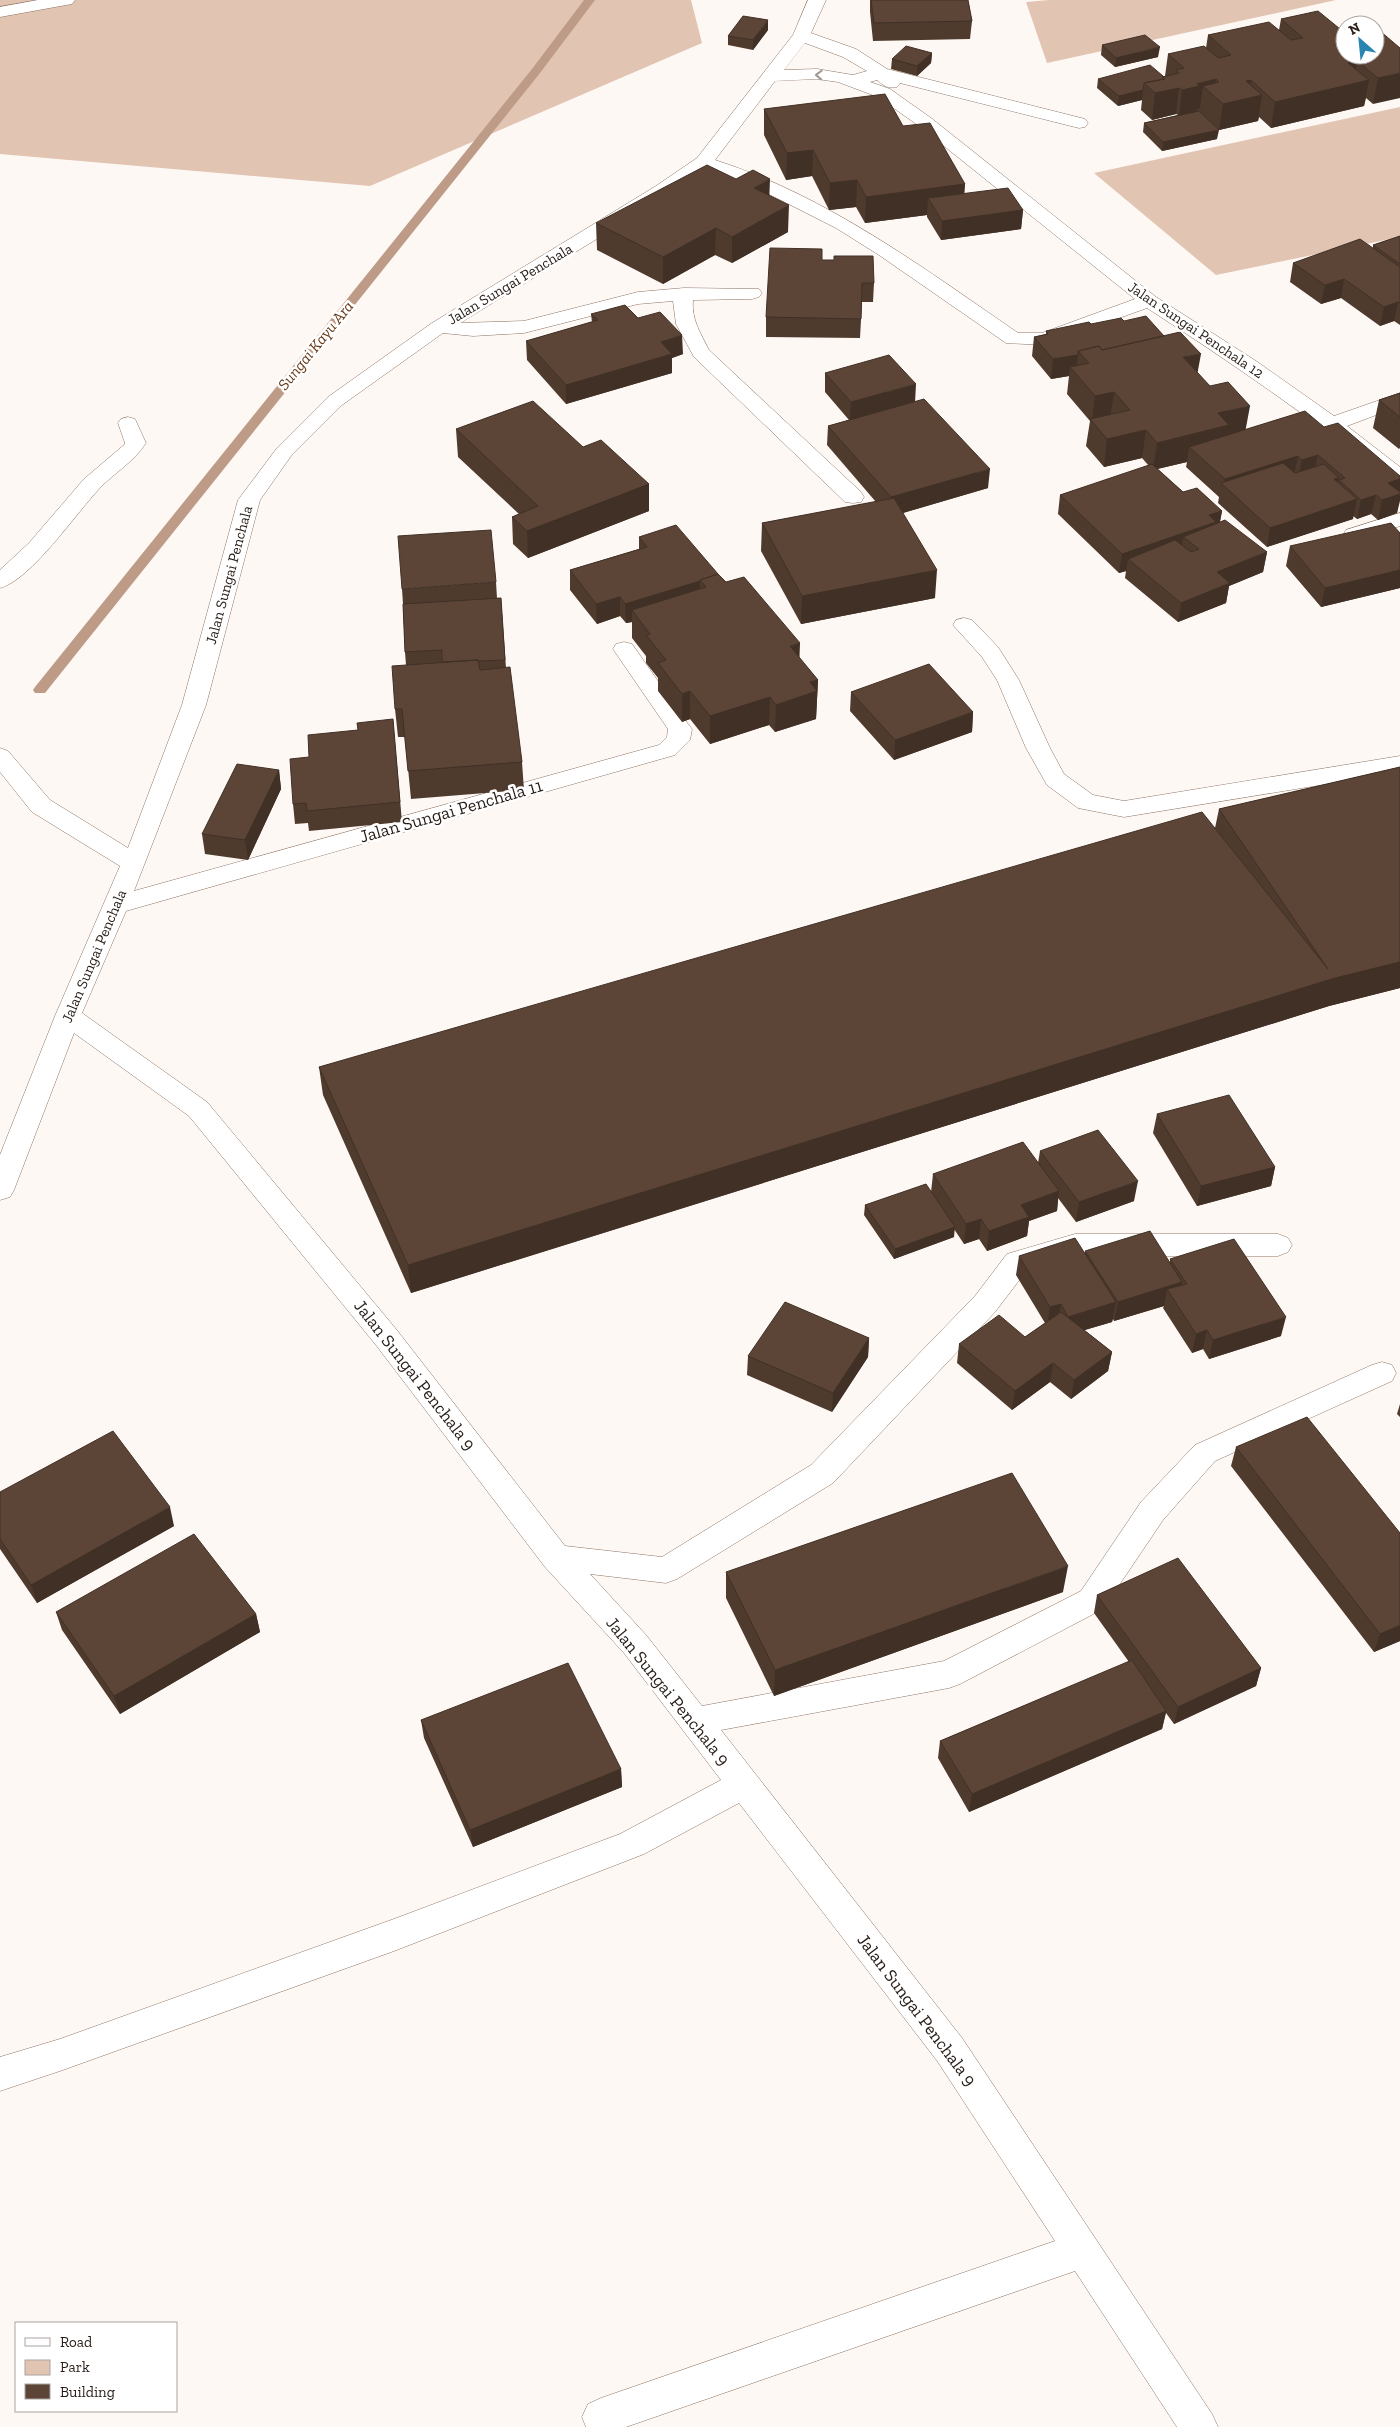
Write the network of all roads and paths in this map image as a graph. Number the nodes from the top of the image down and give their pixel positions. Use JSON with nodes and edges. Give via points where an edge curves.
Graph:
{"nodes":[{"id":1,"x":66,"y":0,"type":"edge"},
{"id":2,"x":817,"y":0,"type":"edge"},
{"id":3,"x":0,"y":12,"type":"edge"},
{"id":4,"x":801,"y":36,"type":"junction"},
{"id":5,"x":881,"y":73,"type":"junction"},
{"id":6,"x":771,"y":76,"type":"junction"},
{"id":7,"x":853,"y":81,"type":"junction"},
{"id":8,"x":925,"y":122,"type":"junction"},
{"id":9,"x":1079,"y":123,"type":"dead end"},
{"id":10,"x":704,"y":162,"type":"junction"},
{"id":11,"x":752,"y":293,"type":"dead end"},
{"id":12,"x":684,"y":294,"type":"junction"},
{"id":13,"x":1149,"y":301,"type":"junction"},
{"id":14,"x":439,"y":327,"type":"junction"},
{"id":15,"x":1400,"y":399,"type":"edge"},
{"id":16,"x":128,"y":423,"type":"dead end"},
{"id":17,"x":1332,"y":424,"type":"junction"},
{"id":18,"x":1400,"y":477,"type":"edge"},
{"id":19,"x":853,"y":497,"type":"dead end"},
{"id":20,"x":1400,"y":519,"type":"edge"},
{"id":21,"x":1334,"y":542,"type":"edge"},
{"id":22,"x":0,"y":581,"type":"edge"},
{"id":23,"x":964,"y":625,"type":"dead end"},
{"id":24,"x":624,"y":649,"type":"dead end"},
{"id":25,"x":0,"y":756,"type":"edge"},
{"id":26,"x":1400,"y":764,"type":"edge"},
{"id":27,"x":134,"y":863,"type":"junction"},
{"id":28,"x":116,"y":905,"type":"junction"},
{"id":29,"x":68,"y":1016,"type":"junction"},
{"id":30,"x":0,"y":1190,"type":"edge"},
{"id":31,"x":1278,"y":1245,"type":"dead end"},
{"id":32,"x":1382,"y":1373,"type":"dead end"},
{"id":33,"x":556,"y":1558,"type":"junction"},
{"id":34,"x":695,"y":1721,"type":"junction"},
{"id":35,"x":743,"y":1784,"type":"junction"},
{"id":36,"x":0,"y":2074,"type":"edge"},
{"id":37,"x":1082,"y":2250,"type":"junction"},
{"id":38,"x":600,"y":2417,"type":"dead end"},
{"id":39,"x":1199,"y":2427,"type":"edge"}],
"edges":[{"from":1,"to":3,"type":"street"},
{"from":2,"to":4,"type":"street","name":"Jalan Sungai Penchala"},
{"from":4,"to":5,"type":"street","name":"Jalan Sungai Penchala 12","via":[[835,45],[864,59]]},
{"from":4,"to":6,"type":"street","name":"Jalan Sungai Penchala"},
{"from":5,"to":7,"type":"street"},
{"from":5,"to":8,"type":"street","name":"Jalan Sungai Penchala 12"},
{"from":5,"to":9,"type":"street"},
{"from":7,"to":6,"type":"street","name":"Jalan Sungai Penchala 12","one_way":true,"via":[[817,74]]},
{"from":6,"to":10,"type":"street","name":"Jalan Sungai Penchala"},
{"from":7,"to":8,"type":"street","name":"Jalan Sungai Penchala 12","via":[[884,93]]},
{"from":8,"to":13,"type":"street","name":"Jalan Sungai Penchala 12"},
{"from":10,"to":13,"type":"street","via":[[750,177],[844,224],[1013,339],[1044,339]]},
{"from":10,"to":14,"type":"street","name":"Jalan Sungai Penchala"},
{"from":11,"to":12,"type":"street"},
{"from":12,"to":14,"type":"street","via":[[638,298],[524,327],[473,330]]},
{"from":12,"to":19,"type":"street","via":[[682,313],[701,353]]},
{"from":13,"to":17,"type":"street","name":"Jalan Sungai Penchala 12","via":[[1249,365]]},
{"from":14,"to":27,"type":"street","name":"Jalan Sungai Penchala","via":[[335,401],[284,452],[249,500],[194,705]]},
{"from":15,"to":17,"type":"street"},
{"from":16,"to":22,"type":"street","via":[[136,443],[129,454],[93,483],[20,566]]},
{"from":17,"to":18,"type":"street","name":"Jalan Sungai Penchala 12"},
{"from":20,"to":21,"type":"street"},
{"from":23,"to":26,"type":"street","via":[[990,652],[1008,680],[1055,780],[1086,802],[1124,809]]},
{"from":24,"to":28,"type":"street","name":"Jalan Sungai Penchala 11","via":[[680,729],[678,740],[667,750]]},
{"from":25,"to":27,"type":"street","via":[[41,806]]},
{"from":27,"to":28,"type":"street","name":"Jalan Sungai Penchala"},
{"from":28,"to":29,"type":"street","name":"Jalan Sungai Penchala"},
{"from":29,"to":30,"type":"street","name":"Jalan Sungai Penchala"},
{"from":29,"to":33,"type":"street","name":"Jalan Sungai Penchala 9","via":[[198,1109],[386,1337]]},
{"from":31,"to":33,"type":"street","via":[[1075,1245],[1017,1262],[985,1304],[822,1474],[666,1570]]},
{"from":32,"to":34,"type":"street","via":[[1206,1453],[1152,1511],[1092,1600],[949,1674]]},
{"from":33,"to":34,"type":"street","name":"Jalan Sungai Penchala 9","via":[[634,1644]]},
{"from":34,"to":35,"type":"street","name":"Jalan Sungai Penchala 9"},
{"from":35,"to":36,"type":"street","via":[[632,1844],[394,1935],[70,2052]]},
{"from":35,"to":37,"type":"street","name":"Jalan Sungai Penchala 9","via":[[950,2050]]},
{"from":37,"to":38,"type":"street"},
{"from":37,"to":39,"type":"street","name":"Jalan Sungai Penchala 9"}]}
